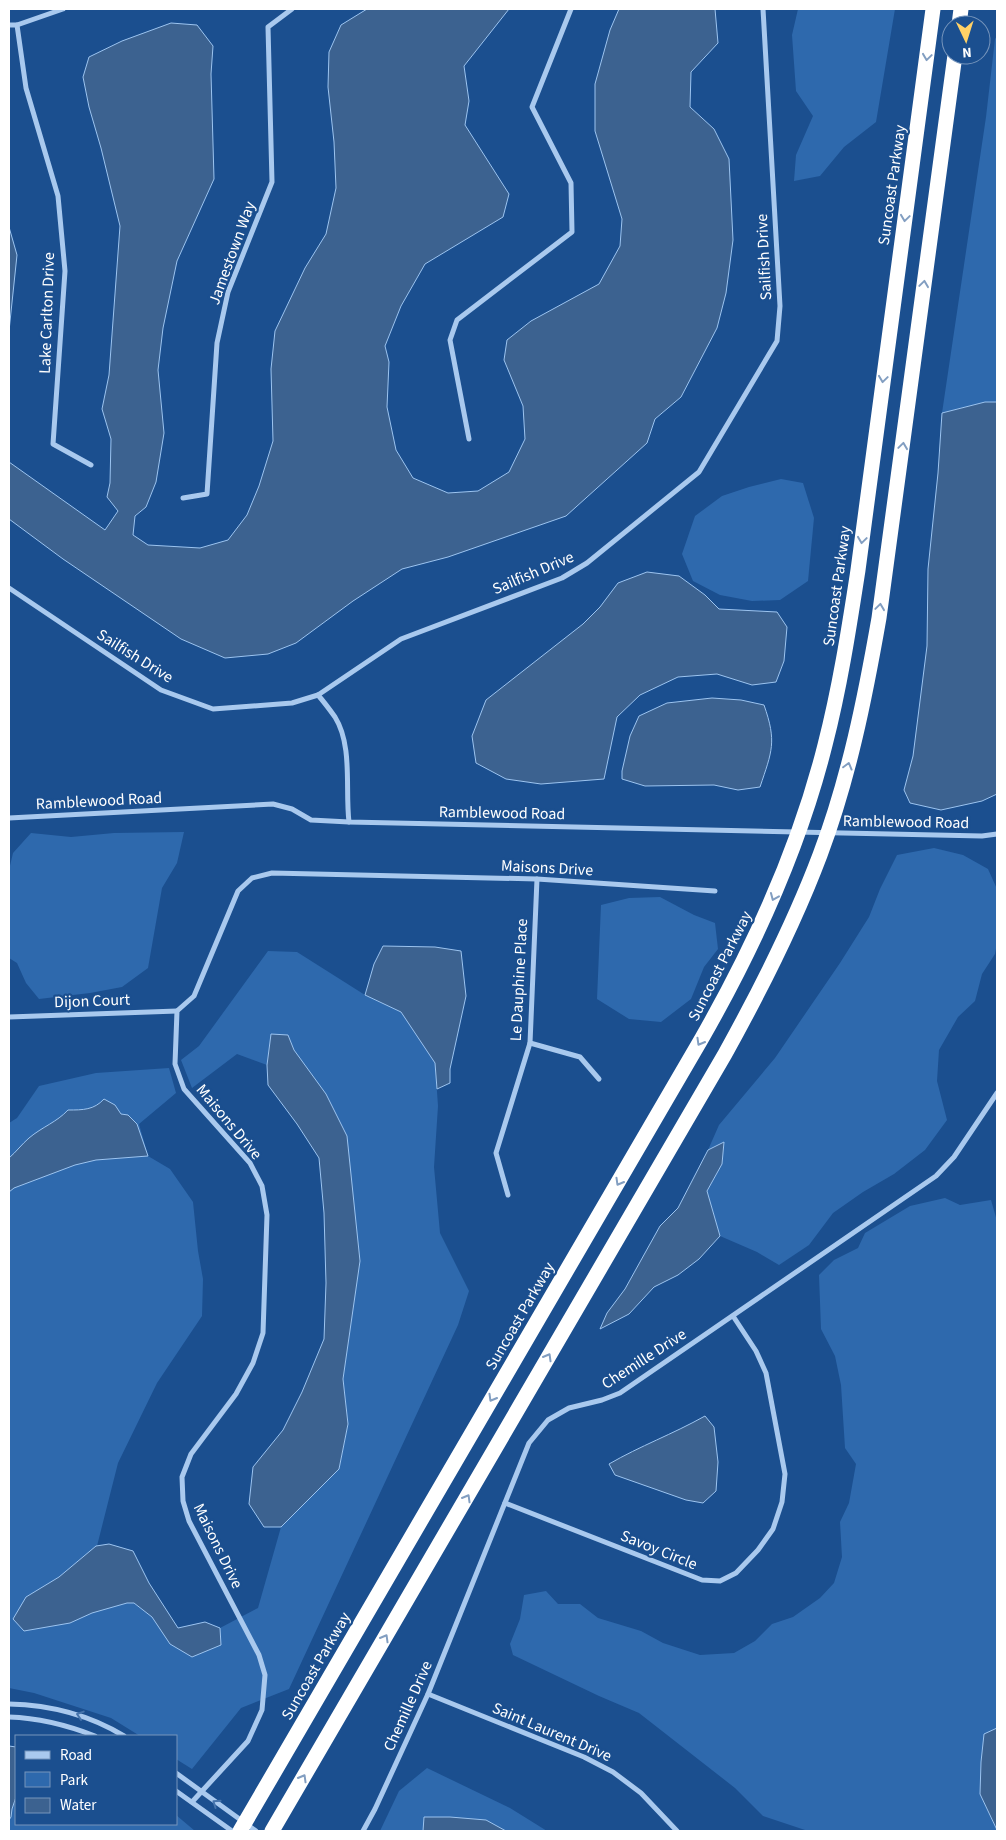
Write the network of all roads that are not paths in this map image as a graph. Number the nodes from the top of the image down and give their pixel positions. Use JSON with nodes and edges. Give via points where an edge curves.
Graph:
{"nodes":[{"id":1,"x":63,"y":9,"type":"edge"},
{"id":2,"x":292,"y":9,"type":"edge"},
{"id":3,"x":571,"y":9,"type":"edge"},
{"id":4,"x":763,"y":9,"type":"edge"},
{"id":5,"x":934,"y":9,"type":"edge"},
{"id":6,"x":9,"y":25,"type":"edge"},
{"id":7,"x":17,"y":25,"type":"junction"},
{"id":8,"x":954,"y":65,"type":"edge"},
{"id":9,"x":469,"y":439,"type":"dead end"},
{"id":10,"x":92,"y":465,"type":"dead end"},
{"id":11,"x":183,"y":498,"type":"dead end"},
{"id":12,"x":9,"y":588,"type":"edge"},
{"id":13,"x":318,"y":695,"type":"junction"},
{"id":14,"x":9,"y":818,"type":"edge"},
{"id":15,"x":349,"y":822,"type":"junction"},
{"id":16,"x":997,"y":834,"type":"edge"},
{"id":17,"x":537,"y":879,"type":"junction"},
{"id":18,"x":715,"y":891,"type":"dead end"},
{"id":19,"x":177,"y":1010,"type":"junction"},
{"id":20,"x":9,"y":1017,"type":"edge"},
{"id":21,"x":530,"y":1043,"type":"junction"},
{"id":22,"x":599,"y":1079,"type":"dead end"},
{"id":23,"x":997,"y":1094,"type":"edge"},
{"id":24,"x":995,"y":1101,"type":"edge"},
{"id":25,"x":508,"y":1195,"type":"dead end"},
{"id":26,"x":733,"y":1316,"type":"junction"},
{"id":27,"x":505,"y":1503,"type":"junction"},
{"id":28,"x":428,"y":1694,"type":"junction"},
{"id":29,"x":9,"y":1704,"type":"edge"},
{"id":30,"x":9,"y":1717,"type":"edge"},
{"id":31,"x":93,"y":1735,"type":"edge"},
{"id":32,"x":122,"y":1735,"type":"edge"},
{"id":33,"x":178,"y":1775,"type":"edge"},
{"id":34,"x":178,"y":1792,"type":"edge"},
{"id":35,"x":200,"y":1792,"type":"junction"},
{"id":36,"x":192,"y":1802,"type":"junction"},
{"id":37,"x":275,"y":1826,"type":"edge"},
{"id":38,"x":232,"y":1831,"type":"edge"},
{"id":39,"x":240,"y":1831,"type":"edge"},
{"id":40,"x":256,"y":1831,"type":"edge"},
{"id":41,"x":363,"y":1831,"type":"edge"},
{"id":42,"x":677,"y":1831,"type":"edge"}],
"edges":[{"from":1,"to":7,"type":"street"},
{"from":2,"to":11,"type":"street","name":"Jamestown Way","via":[[268,27],[272,182],[228,292],[217,342],[207,494]]},
{"from":3,"to":9,"type":"street","via":[[532,106],[571,183],[572,232],[457,320],[450,340]]},
{"from":4,"to":13,"type":"street","name":"Sailfish Drive","via":[[780,306],[777,341],[699,472],[587,564],[562,578],[401,639]]},
{"from":5,"to":39,"type":"highway","name":"Suncoast Parkway","one_way":true,"via":[[844,657],[825,746],[792,852],[727,995]]},
{"from":6,"to":7,"type":"street"},
{"from":7,"to":10,"type":"street","name":"Lake Carlton Drive","via":[[26,88],[58,196],[65,271],[53,444]]},
{"from":37,"to":8,"type":"highway","one_way":true,"via":[[725,1054],[786,937],[821,853],[860,720],[879,618]]},
{"from":12,"to":13,"type":"street","name":"Sailfish Drive","via":[[161,690],[213,709],[292,703]]},
{"from":13,"to":15,"type":"street","via":[[336,718],[343,736],[347,755]]},
{"from":14,"to":15,"type":"street","name":"Ramblewood Road","via":[[273,804],[292,809],[311,820]]},
{"from":15,"to":16,"type":"street","name":"Ramblewood Road"},
{"from":17,"to":18,"type":"street","name":"Maisons Drive"},
{"from":17,"to":19,"type":"street","name":"Maisons Drive","via":[[272,873],[252,878],[238,891],[194,996]]},
{"from":17,"to":21,"type":"street","name":"Le Dauphine Place"},
{"from":19,"to":20,"type":"street","name":"Dijon Court"},
{"from":19,"to":35,"type":"street","name":"Maisons Drive","via":[[175,1064],[184,1089],[250,1163],[262,1186],[267,1215],[263,1333],[253,1362],[236,1394],[190,1454],[182,1477],[183,1502],[189,1521],[259,1655],[265,1675],[262,1710],[248,1741]]},
{"from":21,"to":22,"type":"street","via":[[580,1057]]},
{"from":21,"to":25,"type":"street","name":"Le Dauphine Place","via":[[496,1153]]},
{"from":23,"to":24,"type":"street","name":"Chemille Drive"},
{"from":24,"to":26,"type":"street","name":"Chemille Drive","via":[[936,1176]]},
{"from":26,"to":27,"type":"street","name":"Chemille Drive","via":[[620,1393],[569,1408],[548,1420],[529,1443]]},
{"from":26,"to":27,"type":"street","name":"Savoy Circle","via":[[766,1373],[785,1474],[782,1502],[772,1529],[736,1573],[720,1581],[702,1580]]},
{"from":27,"to":28,"type":"street","name":"Chemille Drive"},
{"from":28,"to":41,"type":"street","name":"Chemille Drive"},
{"from":28,"to":42,"type":"street","name":"Saint Laurent Drive","via":[[584,1757],[613,1772],[641,1793]]},
{"from":32,"to":29,"type":"street","one_way":true,"via":[[84,1716],[29,1704]]},
{"from":30,"to":31,"type":"street","via":[[61,1724]]},
{"from":33,"to":35,"type":"street"},
{"from":34,"to":36,"type":"street"},
{"from":35,"to":36,"type":"street","name":"Maisons Drive"},
{"from":40,"to":35,"type":"street","one_way":true},
{"from":36,"to":38,"type":"street"}]}
